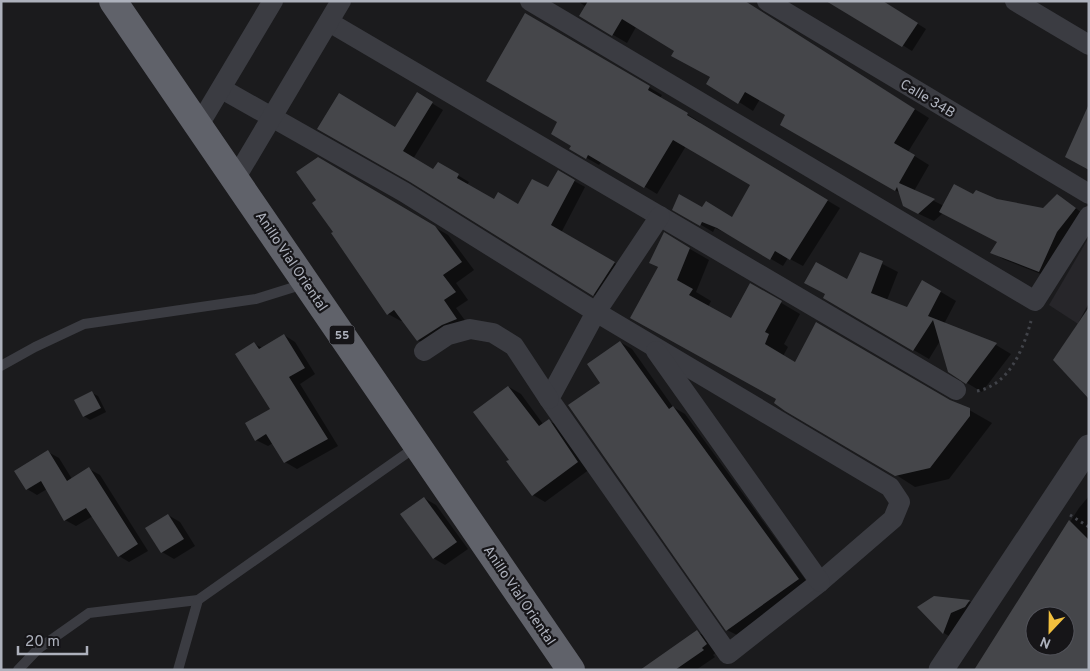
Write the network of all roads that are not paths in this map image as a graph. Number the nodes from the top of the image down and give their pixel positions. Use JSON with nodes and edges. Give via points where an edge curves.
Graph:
{"nodes":[{"id":1,"x":113,"y":1,"type":"edge"},
{"id":2,"x":273,"y":1,"type":"edge"},
{"id":3,"x":341,"y":1,"type":"edge"},
{"id":4,"x":530,"y":1,"type":"edge"},
{"id":5,"x":767,"y":1,"type":"edge"},
{"id":6,"x":1027,"y":4,"type":"edge"},
{"id":7,"x":329,"y":22,"type":"junction"},
{"id":8,"x":1089,"y":45,"type":"edge"},
{"id":9,"x":222,"y":89,"type":"junction"},
{"id":10,"x":272,"y":116,"type":"junction"},
{"id":11,"x":198,"y":125,"type":"junction"},
{"id":12,"x":235,"y":179,"type":"junction"},
{"id":13,"x":1089,"y":194,"type":"edge"},
{"id":14,"x":660,"y":216,"type":"junction"},
{"id":15,"x":1089,"y":216,"type":"edge"},
{"id":16,"x":307,"y":283,"type":"junction"},
{"id":17,"x":596,"y":312,"type":"junction"},
{"id":18,"x":652,"y":346,"type":"junction"},
{"id":19,"x":424,"y":351,"type":"dead end"},
{"id":20,"x":1,"y":366,"type":"edge"},
{"id":21,"x":956,"y":390,"type":"road end"},
{"id":22,"x":549,"y":400,"type":"junction"},
{"id":23,"x":418,"y":445,"type":"junction"},
{"id":24,"x":1089,"y":447,"type":"edge"},
{"id":25,"x":820,"y":582,"type":"junction"},
{"id":26,"x":198,"y":600,"type":"junction"},
{"id":27,"x":18,"y":670,"type":"edge"},
{"id":28,"x":178,"y":670,"type":"edge"},
{"id":29,"x":571,"y":670,"type":"edge"},
{"id":30,"x":940,"y":670,"type":"edge"}],
"edges":[{"from":1,"to":11,"type":"highway","name":"Anillo Vial Oriental","number":"55"},
{"from":2,"to":9,"type":"street"},
{"from":3,"to":7,"type":"street"},
{"from":4,"to":15,"type":"street","via":[[1035,301]]},
{"from":5,"to":13,"type":"street","name":"Calle 34B"},
{"from":6,"to":8,"type":"street"},
{"from":7,"to":10,"type":"street"},
{"from":7,"to":14,"type":"street"},
{"from":9,"to":10,"type":"street"},
{"from":9,"to":11,"type":"street"},
{"from":10,"to":12,"type":"street"},
{"from":10,"to":17,"type":"street","via":[[404,192]]},
{"from":11,"to":12,"type":"highway","name":"Anillo Vial Oriental","number":"55"},
{"from":12,"to":16,"type":"highway","name":"Anillo Vial Oriental","number":"55"},
{"from":14,"to":17,"type":"street"},
{"from":14,"to":21,"type":"street"},
{"from":16,"to":20,"type":"lane","via":[[256,299],[84,324]]},
{"from":16,"to":23,"type":"highway","name":"Anillo Vial Oriental","number":"55"},
{"from":17,"to":18,"type":"street"},
{"from":17,"to":22,"type":"street"},
{"from":18,"to":25,"type":"street"},
{"from":18,"to":25,"type":"street","via":[[890,487],[900,502],[893,519]]},
{"from":19,"to":22,"type":"street","via":[[448,335],[470,329],[493,333],[514,346]]},
{"from":22,"to":25,"type":"street","via":[[728,654]]},
{"from":23,"to":26,"type":"lane"},
{"from":23,"to":29,"type":"highway","name":"Anillo Vial Oriental","number":"55"},
{"from":24,"to":30,"type":"street"},
{"from":26,"to":27,"type":"lane","via":[[89,613],[38,649]]},
{"from":26,"to":28,"type":"lane"}]}
